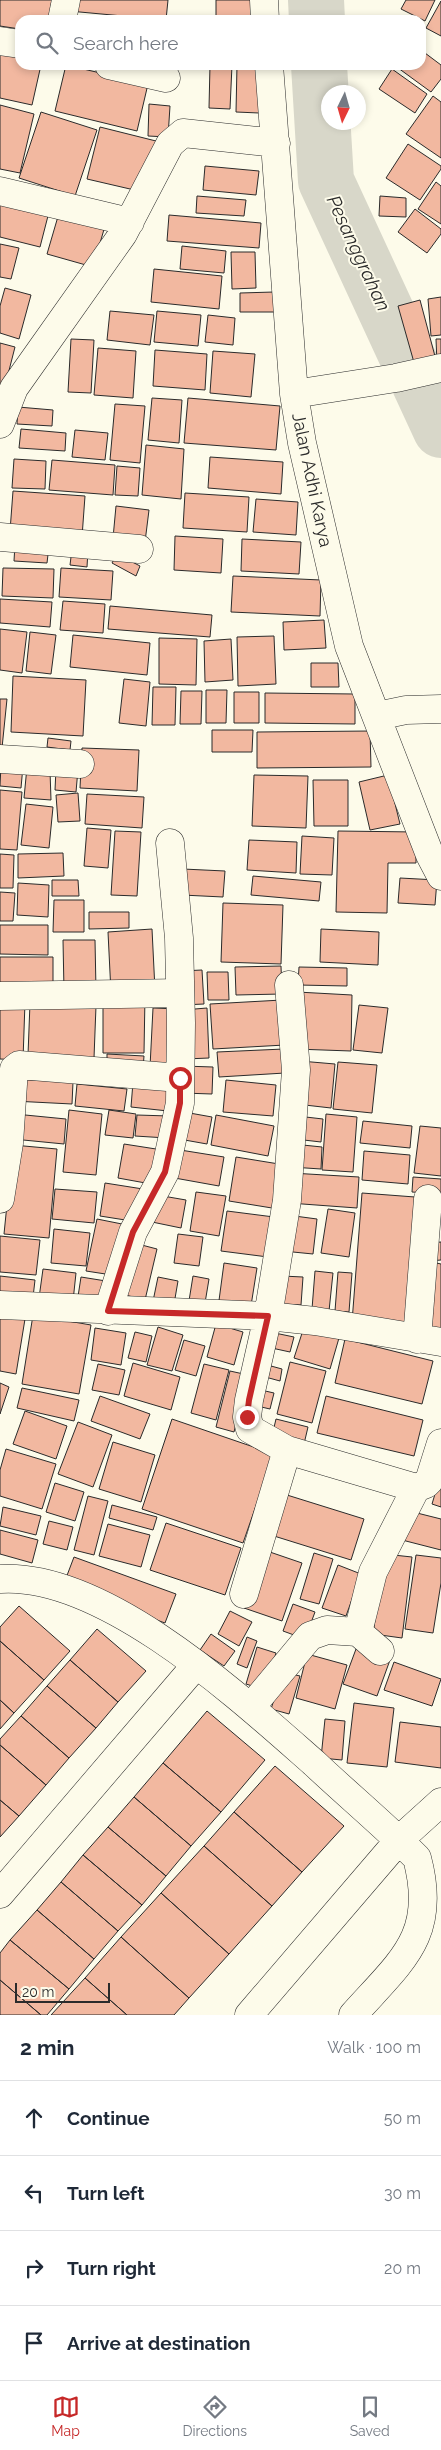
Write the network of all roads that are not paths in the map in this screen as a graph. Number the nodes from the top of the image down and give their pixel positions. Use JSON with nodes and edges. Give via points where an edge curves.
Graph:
{"nodes":[{"id":1,"x":66,"y":0,"type":"edge"},
{"id":2,"x":264,"y":0,"type":"edge"},
{"id":3,"x":63,"y":15,"type":"edge"},
{"id":4,"x":266,"y":15,"type":"edge"},
{"id":5,"x":0,"y":41,"type":"edge"},
{"id":6,"x":15,"y":43,"type":"edge"},
{"id":7,"x":132,"y":70,"type":"edge"},
{"id":8,"x":269,"y":70,"type":"edge"},
{"id":9,"x":166,"y":78,"type":"dead end"},
{"id":10,"x":276,"y":143,"type":"junction"},
{"id":11,"x":0,"y":192,"type":"edge"},
{"id":12,"x":130,"y":222,"type":"junction"},
{"id":13,"x":440,"y":368,"type":"edge"},
{"id":14,"x":294,"y":394,"type":"junction"},
{"id":15,"x":0,"y":424,"type":"edge"},
{"id":16,"x":0,"y":537,"type":"edge"},
{"id":17,"x":140,"y":549,"type":"dead end"},
{"id":18,"x":441,"y":709,"type":"edge"},
{"id":19,"x":377,"y":716,"type":"junction"},
{"id":20,"x":0,"y":759,"type":"edge"},
{"id":21,"x":80,"y":764,"type":"dead end"},
{"id":22,"x":170,"y":843,"type":"dead end"},
{"id":23,"x":441,"y":876,"type":"edge"},
{"id":24,"x":289,"y":985,"type":"dead end"},
{"id":25,"x":180,"y":992,"type":"junction"},
{"id":26,"x":0,"y":996,"type":"edge"},
{"id":27,"x":180,"y":1078,"type":"junction"},
{"id":28,"x":0,"y":1199,"type":"edge"},
{"id":29,"x":428,"y":1199,"type":"dead end"},
{"id":30,"x":0,"y":1306,"type":"edge"},
{"id":31,"x":108,"y":1311,"type":"junction"},
{"id":32,"x":268,"y":1316,"type":"junction"},
{"id":33,"x":429,"y":1341,"type":"edge"},
{"id":34,"x":441,"y":1443,"type":"edge"},
{"id":35,"x":287,"y":1450,"type":"junction"},
{"id":36,"x":416,"y":1488,"type":"junction"},
{"id":37,"x":0,"y":1579,"type":"edge"},
{"id":38,"x":244,"y":1594,"type":"dead end"},
{"id":39,"x":358,"y":1632,"type":"junction"},
{"id":40,"x":380,"y":1651,"type":"dead end"},
{"id":41,"x":196,"y":1665,"type":"junction"},
{"id":42,"x":251,"y":1707,"type":"junction"},
{"id":43,"x":441,"y":1802,"type":"edge"},
{"id":44,"x":398,"y":1840,"type":"junction"},
{"id":45,"x":0,"y":1894,"type":"edge"},
{"id":46,"x":249,"y":2015,"type":"edge"},
{"id":47,"x":353,"y":2015,"type":"edge"}],
"edges":[{"from":1,"to":3,"type":"street"},
{"from":2,"to":4,"type":"street"},
{"from":5,"to":6,"type":"street"},
{"from":7,"to":9,"type":"street"},
{"from":8,"to":10,"type":"street","name":"Jalan Adhi Karya"},
{"from":10,"to":12,"type":"street","via":[[183,133],[170,144]]},
{"from":10,"to":14,"type":"street","name":"Jalan Adhi Karya"},
{"from":11,"to":12,"type":"street"},
{"from":12,"to":15,"type":"street","via":[[14,388]]},
{"from":13,"to":14,"type":"street"},
{"from":14,"to":19,"type":"street","name":"Jalan Adhi Karya","via":[[302,443],[349,646]]},
{"from":16,"to":17,"type":"street"},
{"from":18,"to":19,"type":"street","via":[[406,710]]},
{"from":19,"to":23,"type":"street","name":"Jalan Adhi Karya"},
{"from":20,"to":21,"type":"street"},
{"from":22,"to":25,"type":"street","via":[[179,938]]},
{"from":24,"to":32,"type":"street","via":[[296,1070],[287,1200]]},
{"from":25,"to":26,"type":"street"},
{"from":25,"to":27,"type":"street"},
{"from":27,"to":28,"type":"street","via":[[19,1066],[14,1069],[9,1143]]},
{"from":27,"to":31,"type":"street","via":[[180,1103],[165,1172],[133,1232]]},
{"from":29,"to":33,"type":"street"},
{"from":30,"to":31,"type":"street"},
{"from":31,"to":32,"type":"street"},
{"from":32,"to":33,"type":"street"},
{"from":32,"to":35,"type":"street","via":[[249,1400],[248,1423],[250,1429],[260,1436]]},
{"from":34,"to":36,"type":"street","via":[[429,1481]]},
{"from":35,"to":36,"type":"street"},
{"from":35,"to":38,"type":"street"},
{"from":36,"to":39,"type":"street","via":[[373,1572]]},
{"from":37,"to":41,"type":"street","via":[[25,1579],[79,1594],[146,1628]]},
{"from":39,"to":40,"type":"street"},
{"from":39,"to":42,"type":"street","via":[[327,1630],[310,1636]]},
{"from":41,"to":42,"type":"street"},
{"from":41,"to":45,"type":"street"},
{"from":42,"to":44,"type":"street"},
{"from":43,"to":44,"type":"street"},
{"from":44,"to":46,"type":"street"},
{"from":44,"to":47,"type":"street","via":[[417,1858],[424,1883],[424,1914],[416,1939],[398,1965]]}]}
